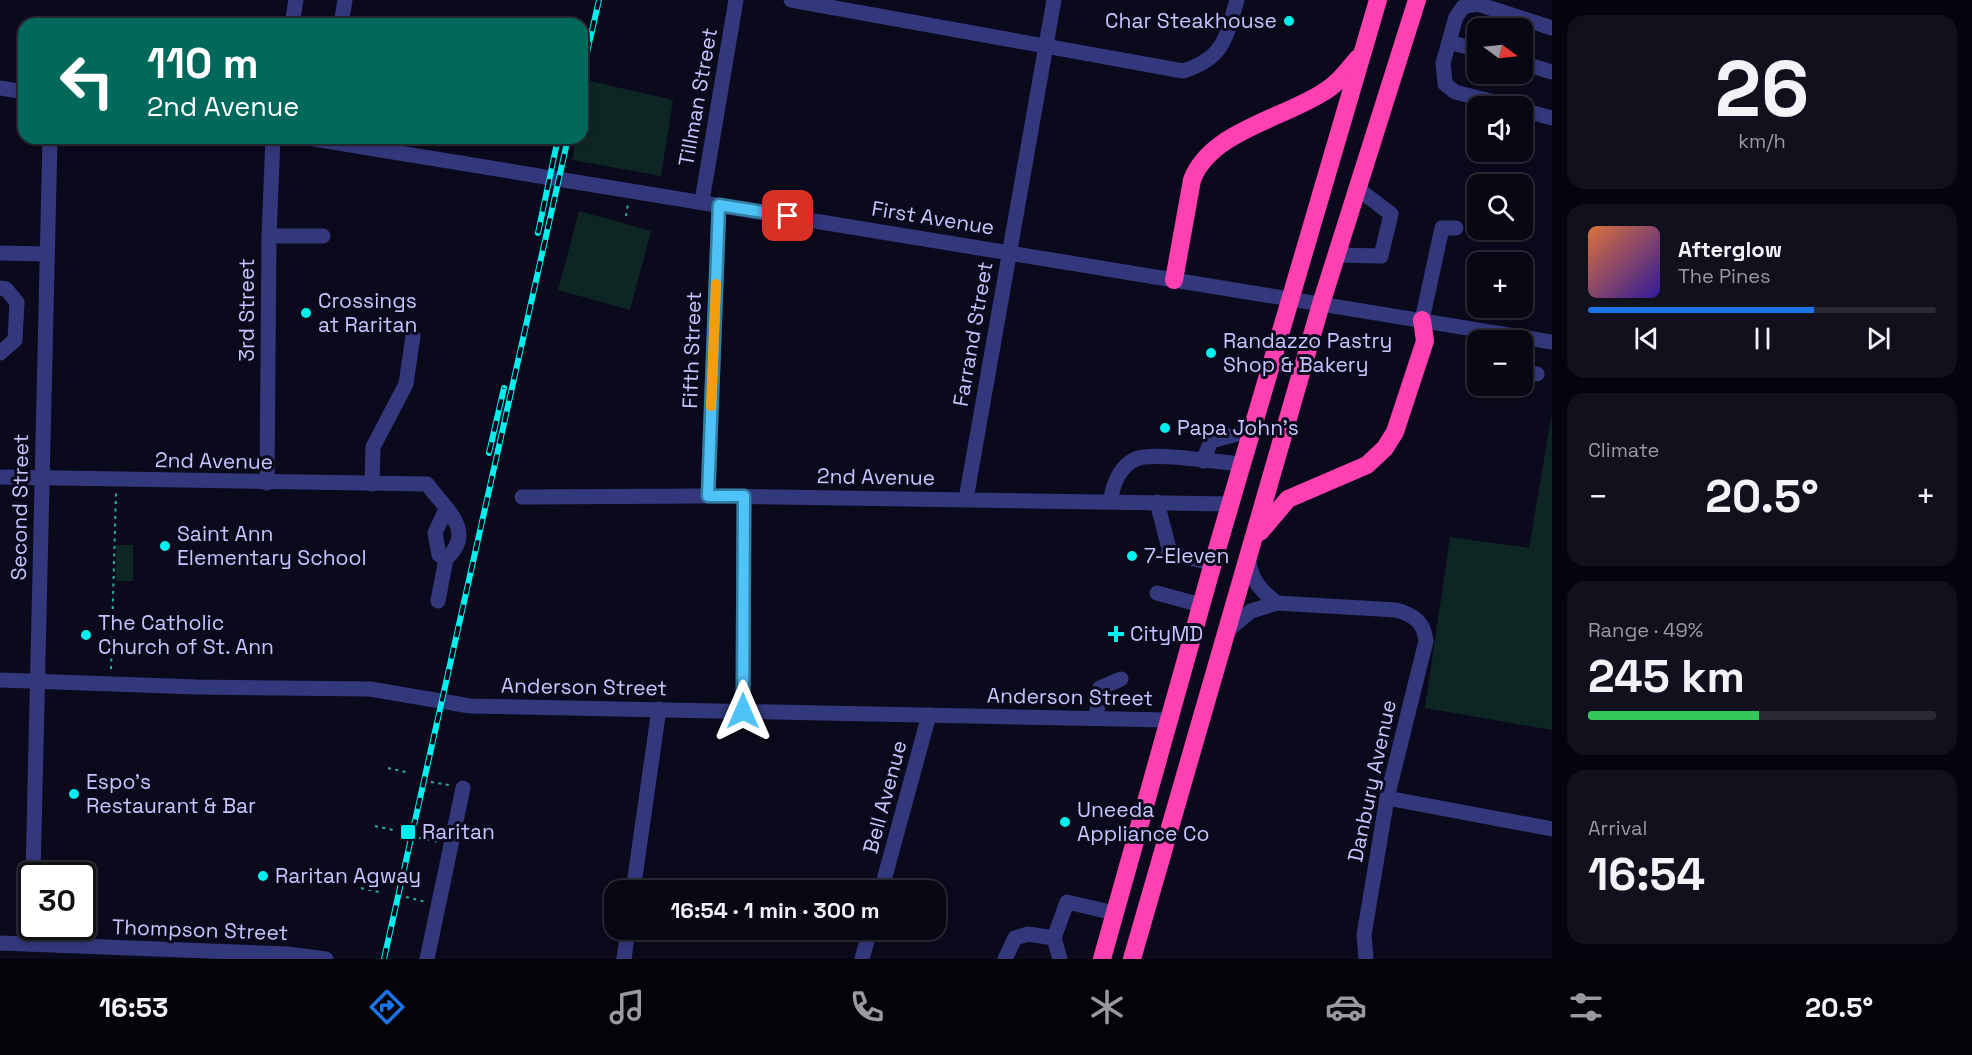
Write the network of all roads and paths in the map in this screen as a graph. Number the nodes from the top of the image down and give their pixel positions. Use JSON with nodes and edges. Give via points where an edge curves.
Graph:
{"nodes":[{"id":1,"x":296,"y":0,"type":"edge"},
{"id":2,"x":345,"y":0,"type":"edge"},
{"id":3,"x":736,"y":0,"type":"edge"},
{"id":4,"x":791,"y":0,"type":"edge"},
{"id":5,"x":1054,"y":0,"type":"edge"},
{"id":6,"x":1237,"y":0,"type":"edge"},
{"id":7,"x":1378,"y":0,"type":"edge"},
{"id":8,"x":1419,"y":3,"type":"edge"},
{"id":9,"x":293,"y":18,"type":"edge"},
{"id":10,"x":342,"y":18,"type":"edge"},
{"id":11,"x":1552,"y":28,"type":"edge"},
{"id":12,"x":1449,"y":42,"type":"junction"},
{"id":13,"x":1046,"y":47,"type":"junction"},
{"id":14,"x":1467,"y":47,"type":"edge"},
{"id":15,"x":1363,"y":52,"type":"junction"},
{"id":16,"x":1533,"y":66,"type":"edge"},
{"id":17,"x":1552,"y":72,"type":"edge"},
{"id":18,"x":0,"y":88,"type":"edge"},
{"id":19,"x":18,"y":91,"type":"edge"},
{"id":20,"x":1471,"y":96,"type":"edge"},
{"id":21,"x":1533,"y":113,"type":"edge"},
{"id":22,"x":1552,"y":118,"type":"edge"},
{"id":23,"x":50,"y":144,"type":"edge"},
{"id":24,"x":273,"y":144,"type":"edge"},
{"id":25,"x":368,"y":144,"type":"edge"},
{"id":26,"x":1358,"y":189,"type":"junction"},
{"id":27,"x":702,"y":201,"type":"junction"},
{"id":28,"x":628,"y":204,"type":"dead end"},
{"id":29,"x":719,"y":205,"type":"junction"},
{"id":30,"x":626,"y":216,"type":"dead end"},
{"id":31,"x":1455,"y":228,"type":"dead end"},
{"id":32,"x":269,"y":236,"type":"junction"},
{"id":33,"x":323,"y":236,"type":"dead end"},
{"id":34,"x":1008,"y":251,"type":"junction"},
{"id":35,"x":0,"y":253,"type":"edge"},
{"id":36,"x":46,"y":254,"type":"junction"},
{"id":37,"x":1337,"y":255,"type":"junction"},
{"id":38,"x":1174,"y":280,"type":"junction"},
{"id":39,"x":0,"y":288,"type":"edge"},
{"id":40,"x":1292,"y":299,"type":"junction"},
{"id":41,"x":1321,"y":304,"type":"junction"},
{"id":42,"x":1422,"y":320,"type":"junction"},
{"id":43,"x":1469,"y":330,"type":"edge"},
{"id":44,"x":413,"y":336,"type":"dead end"},
{"id":45,"x":1533,"y":340,"type":"edge"},
{"id":46,"x":1552,"y":342,"type":"edge"},
{"id":47,"x":0,"y":353,"type":"edge"},
{"id":48,"x":1252,"y":430,"type":"junction"},
{"id":49,"x":1203,"y":461,"type":"junction"},
{"id":50,"x":1242,"y":464,"type":"junction"},
{"id":51,"x":0,"y":477,"type":"edge"},
{"id":52,"x":41,"y":478,"type":"junction"},
{"id":53,"x":117,"y":480,"type":"junction"},
{"id":54,"x":267,"y":483,"type":"junction"},
{"id":55,"x":377,"y":484,"type":"junction"},
{"id":56,"x":708,"y":496,"type":"junction"},
{"id":57,"x":744,"y":496,"type":"junction"},
{"id":58,"x":522,"y":497,"type":"dead end"},
{"id":59,"x":966,"y":499,"type":"junction"},
{"id":60,"x":1111,"y":501,"type":"junction"},
{"id":61,"x":1157,"y":502,"type":"junction"},
{"id":62,"x":1230,"y":504,"type":"junction"},
{"id":63,"x":446,"y":509,"type":"junction"},
{"id":64,"x":1254,"y":540,"type":"junction"},
{"id":65,"x":446,"y":559,"type":"junction"},
{"id":66,"x":1249,"y":561,"type":"junction"},
{"id":67,"x":1213,"y":562,"type":"junction"},
{"id":68,"x":1156,"y":593,"type":"dead end"},
{"id":69,"x":438,"y":601,"type":"dead end"},
{"id":70,"x":1277,"y":603,"type":"junction"},
{"id":71,"x":1201,"y":605,"type":"junction"},
{"id":72,"x":1228,"y":630,"type":"junction"},
{"id":73,"x":1121,"y":679,"type":"dead end"},
{"id":74,"x":0,"y":680,"type":"edge"},
{"id":75,"x":38,"y":681,"type":"junction"},
{"id":76,"x":110,"y":683,"type":"junction"},
{"id":77,"x":659,"y":709,"type":"junction"},
{"id":78,"x":743,"y":711,"type":"junction"},
{"id":79,"x":930,"y":715,"type":"junction"},
{"id":80,"x":1096,"y":718,"type":"junction"},
{"id":81,"x":1168,"y":720,"type":"junction"},
{"id":82,"x":388,"y":768,"type":"dead end"},
{"id":83,"x":410,"y":773,"type":"dead end"},
{"id":84,"x":431,"y":782,"type":"dead end"},
{"id":85,"x":463,"y":788,"type":"joint"},
{"id":86,"x":1387,"y":798,"type":"junction"},
{"id":87,"x":375,"y":826,"type":"dead end"},
{"id":88,"x":1552,"y":829,"type":"edge"},
{"id":89,"x":397,"y":831,"type":"dead end"},
{"id":90,"x":419,"y":838,"type":"dead end"},
{"id":91,"x":450,"y":845,"type":"junction"},
{"id":92,"x":33,"y":862,"type":"edge"},
{"id":93,"x":635,"y":880,"type":"edge"},
{"id":94,"x":884,"y":880,"type":"edge"},
{"id":95,"x":361,"y":888,"type":"dead end"},
{"id":96,"x":383,"y":893,"type":"dead end"},
{"id":97,"x":406,"y":897,"type":"dead end"},
{"id":98,"x":437,"y":904,"type":"junction"},
{"id":99,"x":1114,"y":913,"type":"junction"},
{"id":100,"x":1054,"y":938,"type":"junction"},
{"id":101,"x":30,"y":940,"type":"edge"},
{"id":102,"x":627,"y":940,"type":"edge"},
{"id":103,"x":867,"y":940,"type":"edge"},
{"id":104,"x":0,"y":943,"type":"edge"},
{"id":105,"x":30,"y":944,"type":"junction"},
{"id":106,"x":1365,"y":952,"type":"edge"},
{"id":107,"x":200,"y":956,"type":"edge"},
{"id":108,"x":326,"y":959,"type":"edge"},
{"id":109,"x":427,"y":959,"type":"edge"},
{"id":110,"x":624,"y":959,"type":"edge"},
{"id":111,"x":862,"y":959,"type":"edge"},
{"id":112,"x":1005,"y":959,"type":"edge"},
{"id":113,"x":1060,"y":959,"type":"edge"},
{"id":114,"x":1102,"y":959,"type":"edge"},
{"id":115,"x":1132,"y":959,"type":"edge"}],
"edges":[{"from":1,"to":9,"type":"street"},
{"from":2,"to":10,"type":"street"},
{"from":3,"to":27,"type":"street","name":"Tillman Street"},
{"from":4,"to":13,"type":"street"},
{"from":5,"to":13,"type":"street","name":"Farrand Street"},
{"from":6,"to":13,"type":"street","via":[[1224,45],[1204,65],[1183,71]]},
{"from":7,"to":15,"type":"highway"},
{"from":8,"to":26,"type":"highway"},
{"from":11,"to":12,"type":"street","via":[[1478,4],[1463,8],[1456,17]]},
{"from":12,"to":14,"type":"street"},
{"from":12,"to":20,"type":"street","via":[[1443,63],[1445,84],[1455,92]]},
{"from":13,"to":34,"type":"street","name":"Farrand Street"},
{"from":15,"to":38,"type":"highway","via":[[1342,78],[1323,93],[1228,140],[1197,165]]},
{"from":15,"to":40,"type":"highway"},
{"from":16,"to":17,"type":"street"},
{"from":18,"to":19,"type":"street"},
{"from":21,"to":22,"type":"street"},
{"from":23,"to":36,"type":"street","name":"Second Street"},
{"from":24,"to":32,"type":"street","name":"3rd Street"},
{"from":25,"to":27,"type":"street","name":"First Avenue"},
{"from":26,"to":37,"type":"highway"},
{"from":26,"to":37,"type":"street","via":[[1391,214],[1381,256]]},
{"from":27,"to":29,"type":"street","name":"First Avenue"},
{"from":28,"to":30,"type":"path"},
{"from":29,"to":34,"type":"street","name":"First Avenue"},
{"from":29,"to":56,"type":"street","name":"Fifth Street"},
{"from":31,"to":42,"type":"street","via":[[1442,228]]},
{"from":32,"to":33,"type":"street"},
{"from":32,"to":54,"type":"street","name":"3rd Street"},
{"from":34,"to":38,"type":"street","name":"First Avenue"},
{"from":34,"to":59,"type":"street","name":"Farrand Street"},
{"from":35,"to":36,"type":"street"},
{"from":36,"to":52,"type":"street","name":"Second Street"},
{"from":37,"to":41,"type":"highway"},
{"from":38,"to":40,"type":"street","name":"First Avenue"},
{"from":39,"to":47,"type":"street","via":[[6,289],[17,302],[15,340]]},
{"from":40,"to":41,"type":"street","name":"First Avenue"},
{"from":40,"to":48,"type":"highway"},
{"from":41,"to":42,"type":"street","name":"First Avenue"},
{"from":41,"to":64,"type":"highway"},
{"from":42,"to":43,"type":"street","name":"First Avenue"},
{"from":42,"to":64,"type":"highway","via":[[1425,341],[1395,432],[1385,448],[1366,465],[1288,499]]},
{"from":44,"to":55,"type":"street","via":[[406,384],[374,447]]},
{"from":45,"to":46,"type":"street","name":"First Avenue"},
{"from":48,"to":49,"type":"street","via":[[1211,441]]},
{"from":48,"to":50,"type":"highway"},
{"from":49,"to":50,"type":"street"},
{"from":49,"to":60,"type":"street","via":[[1142,457],[1125,466],[1112,485]]},
{"from":50,"to":62,"type":"highway"},
{"from":51,"to":52,"type":"street","name":"2nd Avenue"},
{"from":52,"to":53,"type":"street","name":"2nd Avenue"},
{"from":52,"to":75,"type":"street","name":"Second Street"},
{"from":53,"to":54,"type":"street","name":"2nd Avenue"},
{"from":53,"to":76,"type":"path"},
{"from":54,"to":55,"type":"street","name":"2nd Avenue"},
{"from":55,"to":63,"type":"street","name":"2nd Avenue","via":[[427,484]]},
{"from":56,"to":57,"type":"street","name":"2nd Avenue"},
{"from":56,"to":58,"type":"street","name":"2nd Avenue"},
{"from":57,"to":59,"type":"street","name":"2nd Avenue"},
{"from":57,"to":78,"type":"street"},
{"from":59,"to":60,"type":"street","name":"2nd Avenue"},
{"from":60,"to":61,"type":"street","name":"2nd Avenue"},
{"from":61,"to":62,"type":"street","name":"2nd Avenue"},
{"from":61,"to":67,"type":"street","via":[[1168,549]]},
{"from":62,"to":67,"type":"highway"},
{"from":63,"to":65,"type":"street","via":[[435,533],[439,555]]},
{"from":63,"to":65,"type":"street","via":[[459,524],[460,538]]},
{"from":64,"to":66,"type":"highway"},
{"from":65,"to":69,"type":"street"},
{"from":66,"to":70,"type":"street","via":[[1258,585]]},
{"from":66,"to":72,"type":"highway"},
{"from":67,"to":71,"type":"highway"},
{"from":68,"to":71,"type":"street"},
{"from":70,"to":72,"type":"street","via":[[1251,611]]},
{"from":70,"to":86,"type":"street","name":"Danbury Avenue","via":[[1396,610],[1414,617],[1423,627],[1426,641]]},
{"from":71,"to":81,"type":"highway"},
{"from":72,"to":115,"type":"highway"},
{"from":73,"to":80,"type":"street","via":[[1100,688]]},
{"from":74,"to":75,"type":"street","name":"Anderson Street"},
{"from":75,"to":76,"type":"street","name":"Anderson Street"},
{"from":75,"to":92,"type":"street","name":"Second Street"},
{"from":76,"to":77,"type":"street","name":"Anderson Street","via":[[370,689],[470,706]]},
{"from":77,"to":78,"type":"street","name":"Anderson Street"},
{"from":77,"to":93,"type":"street"},
{"from":78,"to":79,"type":"street","name":"Anderson Street"},
{"from":79,"to":80,"type":"street","name":"Anderson Street"},
{"from":79,"to":94,"type":"street","name":"Bell Avenue"},
{"from":80,"to":81,"type":"street","name":"Anderson Street"},
{"from":81,"to":99,"type":"highway"},
{"from":82,"to":83,"type":"path"},
{"from":84,"to":85,"type":"path"},
{"from":85,"to":91,"type":"street"},
{"from":86,"to":88,"type":"street"},
{"from":86,"to":106,"type":"street","name":"Danbury Avenue"},
{"from":87,"to":89,"type":"path"},
{"from":90,"to":91,"type":"path"},
{"from":91,"to":98,"type":"street"},
{"from":95,"to":96,"type":"path"},
{"from":97,"to":98,"type":"path"},
{"from":98,"to":109,"type":"street"},
{"from":99,"to":100,"type":"street","via":[[1067,902]]},
{"from":99,"to":114,"type":"highway"},
{"from":100,"to":112,"type":"street","via":[[1028,934],[1015,938]]},
{"from":100,"to":113,"type":"street"},
{"from":101,"to":105,"type":"street"},
{"from":102,"to":110,"type":"street"},
{"from":103,"to":111,"type":"street"},
{"from":104,"to":105,"type":"street","name":"Thompson Street"},
{"from":105,"to":107,"type":"street","name":"Thompson Street"},
{"from":107,"to":108,"type":"street","name":"Thompson Street","via":[[287,954]]}]}
